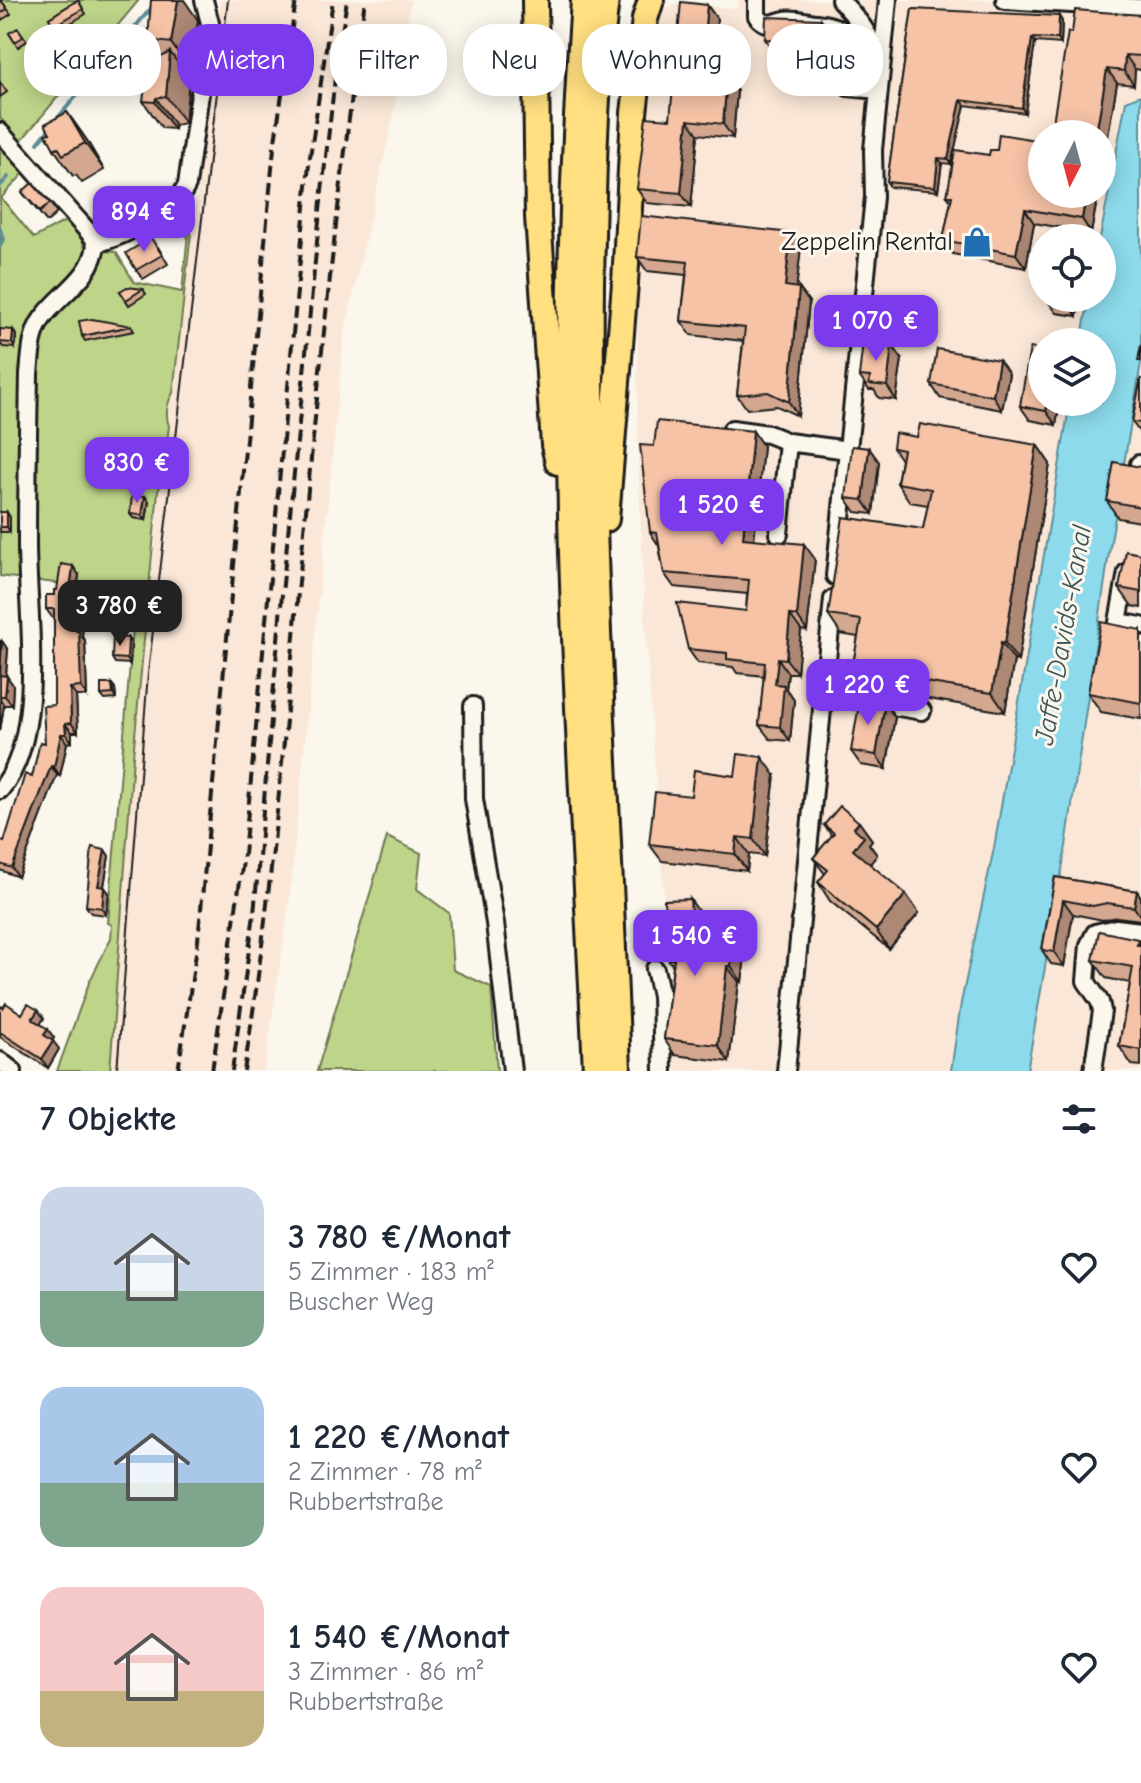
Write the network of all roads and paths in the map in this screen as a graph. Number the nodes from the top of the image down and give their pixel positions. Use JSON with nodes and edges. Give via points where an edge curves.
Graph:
{"nodes":[{"id":1,"x":204,"y":0,"type":"edge"},
{"id":2,"x":535,"y":0,"type":"edge"},
{"id":3,"x":584,"y":0,"type":"edge"},
{"id":4,"x":606,"y":0,"type":"edge"},
{"id":5,"x":651,"y":0,"type":"edge"},
{"id":6,"x":757,"y":0,"type":"edge"},
{"id":7,"x":840,"y":0,"type":"edge"},
{"id":8,"x":888,"y":0,"type":"edge"},
{"id":9,"x":1005,"y":0,"type":"edge"},
{"id":10,"x":1141,"y":8,"type":"edge"},
{"id":11,"x":768,"y":24,"type":"edge"},
{"id":12,"x":775,"y":24,"type":"edge"},
{"id":13,"x":825,"y":24,"type":"edge"},
{"id":14,"x":861,"y":24,"type":"edge"},
{"id":15,"x":883,"y":43,"type":"edge"},
{"id":16,"x":878,"y":96,"type":"edge"},
{"id":17,"x":0,"y":132,"type":"edge"},
{"id":18,"x":96,"y":244,"type":"junction"},
{"id":19,"x":722,"y":428,"type":"edge"},
{"id":20,"x":788,"y":442,"type":"junction"},
{"id":21,"x":848,"y":450,"type":"junction"},
{"id":22,"x":571,"y":515,"type":"junction"},
{"id":23,"x":779,"y":534,"type":"dead end"},
{"id":24,"x":1129,"y":556,"type":"edge"},
{"id":25,"x":596,"y":561,"type":"junction"},
{"id":26,"x":1141,"y":626,"type":"edge"},
{"id":27,"x":823,"y":694,"type":"junction"},
{"id":28,"x":473,"y":706,"type":"dead end"},
{"id":29,"x":922,"y":711,"type":"dead end"},
{"id":30,"x":0,"y":790,"type":"edge"},
{"id":31,"x":1141,"y":931,"type":"edge"},
{"id":32,"x":655,"y":969,"type":"dead end"},
{"id":33,"x":0,"y":1061,"type":"edge"},
{"id":34,"x":13,"y":1071,"type":"edge"},
{"id":35,"x":512,"y":1071,"type":"edge"},
{"id":36,"x":596,"y":1071,"type":"edge"},
{"id":37,"x":618,"y":1071,"type":"edge"},
{"id":38,"x":663,"y":1071,"type":"edge"},
{"id":39,"x":786,"y":1071,"type":"edge"},
{"id":40,"x":1093,"y":1071,"type":"edge"}],
"edges":[{"from":1,"to":18,"type":"street","via":[[210,23],[187,185],[174,205]]},
{"from":2,"to":22,"type":"highway","via":[[542,299],[554,445]]},
{"from":3,"to":22,"type":"highway","via":[[569,367]]},
{"from":4,"to":25,"type":"highway","via":[[592,249]]},
{"from":5,"to":25,"type":"highway","via":[[634,113],[609,488]]},
{"from":6,"to":11,"type":"street","via":[[757,16]]},
{"from":7,"to":14,"type":"street"},
{"from":8,"to":15,"type":"street"},
{"from":9,"to":10,"type":"street"},
{"from":12,"to":13,"type":"street"},
{"from":16,"to":21,"type":"street","via":[[874,197]]},
{"from":17,"to":18,"type":"street"},
{"from":18,"to":30,"type":"street","via":[[92,266],[42,319],[32,345],[27,724],[17,766]]},
{"from":19,"to":20,"type":"street"},
{"from":20,"to":21,"type":"street"},
{"from":20,"to":23,"type":"street"},
{"from":21,"to":27,"type":"street"},
{"from":22,"to":36,"type":"highway"},
{"from":24,"to":26,"type":"street","via":[[1118,622]]},
{"from":25,"to":37,"type":"highway"},
{"from":27,"to":29,"type":"street"},
{"from":27,"to":39,"type":"street"},
{"from":28,"to":35,"type":"street","via":[[474,799]]},
{"from":31,"to":40,"type":"street","via":[[1107,929],[1095,933],[1089,945],[1086,981],[1102,1011]]},
{"from":32,"to":38,"type":"street"},
{"from":33,"to":34,"type":"street"}]}
